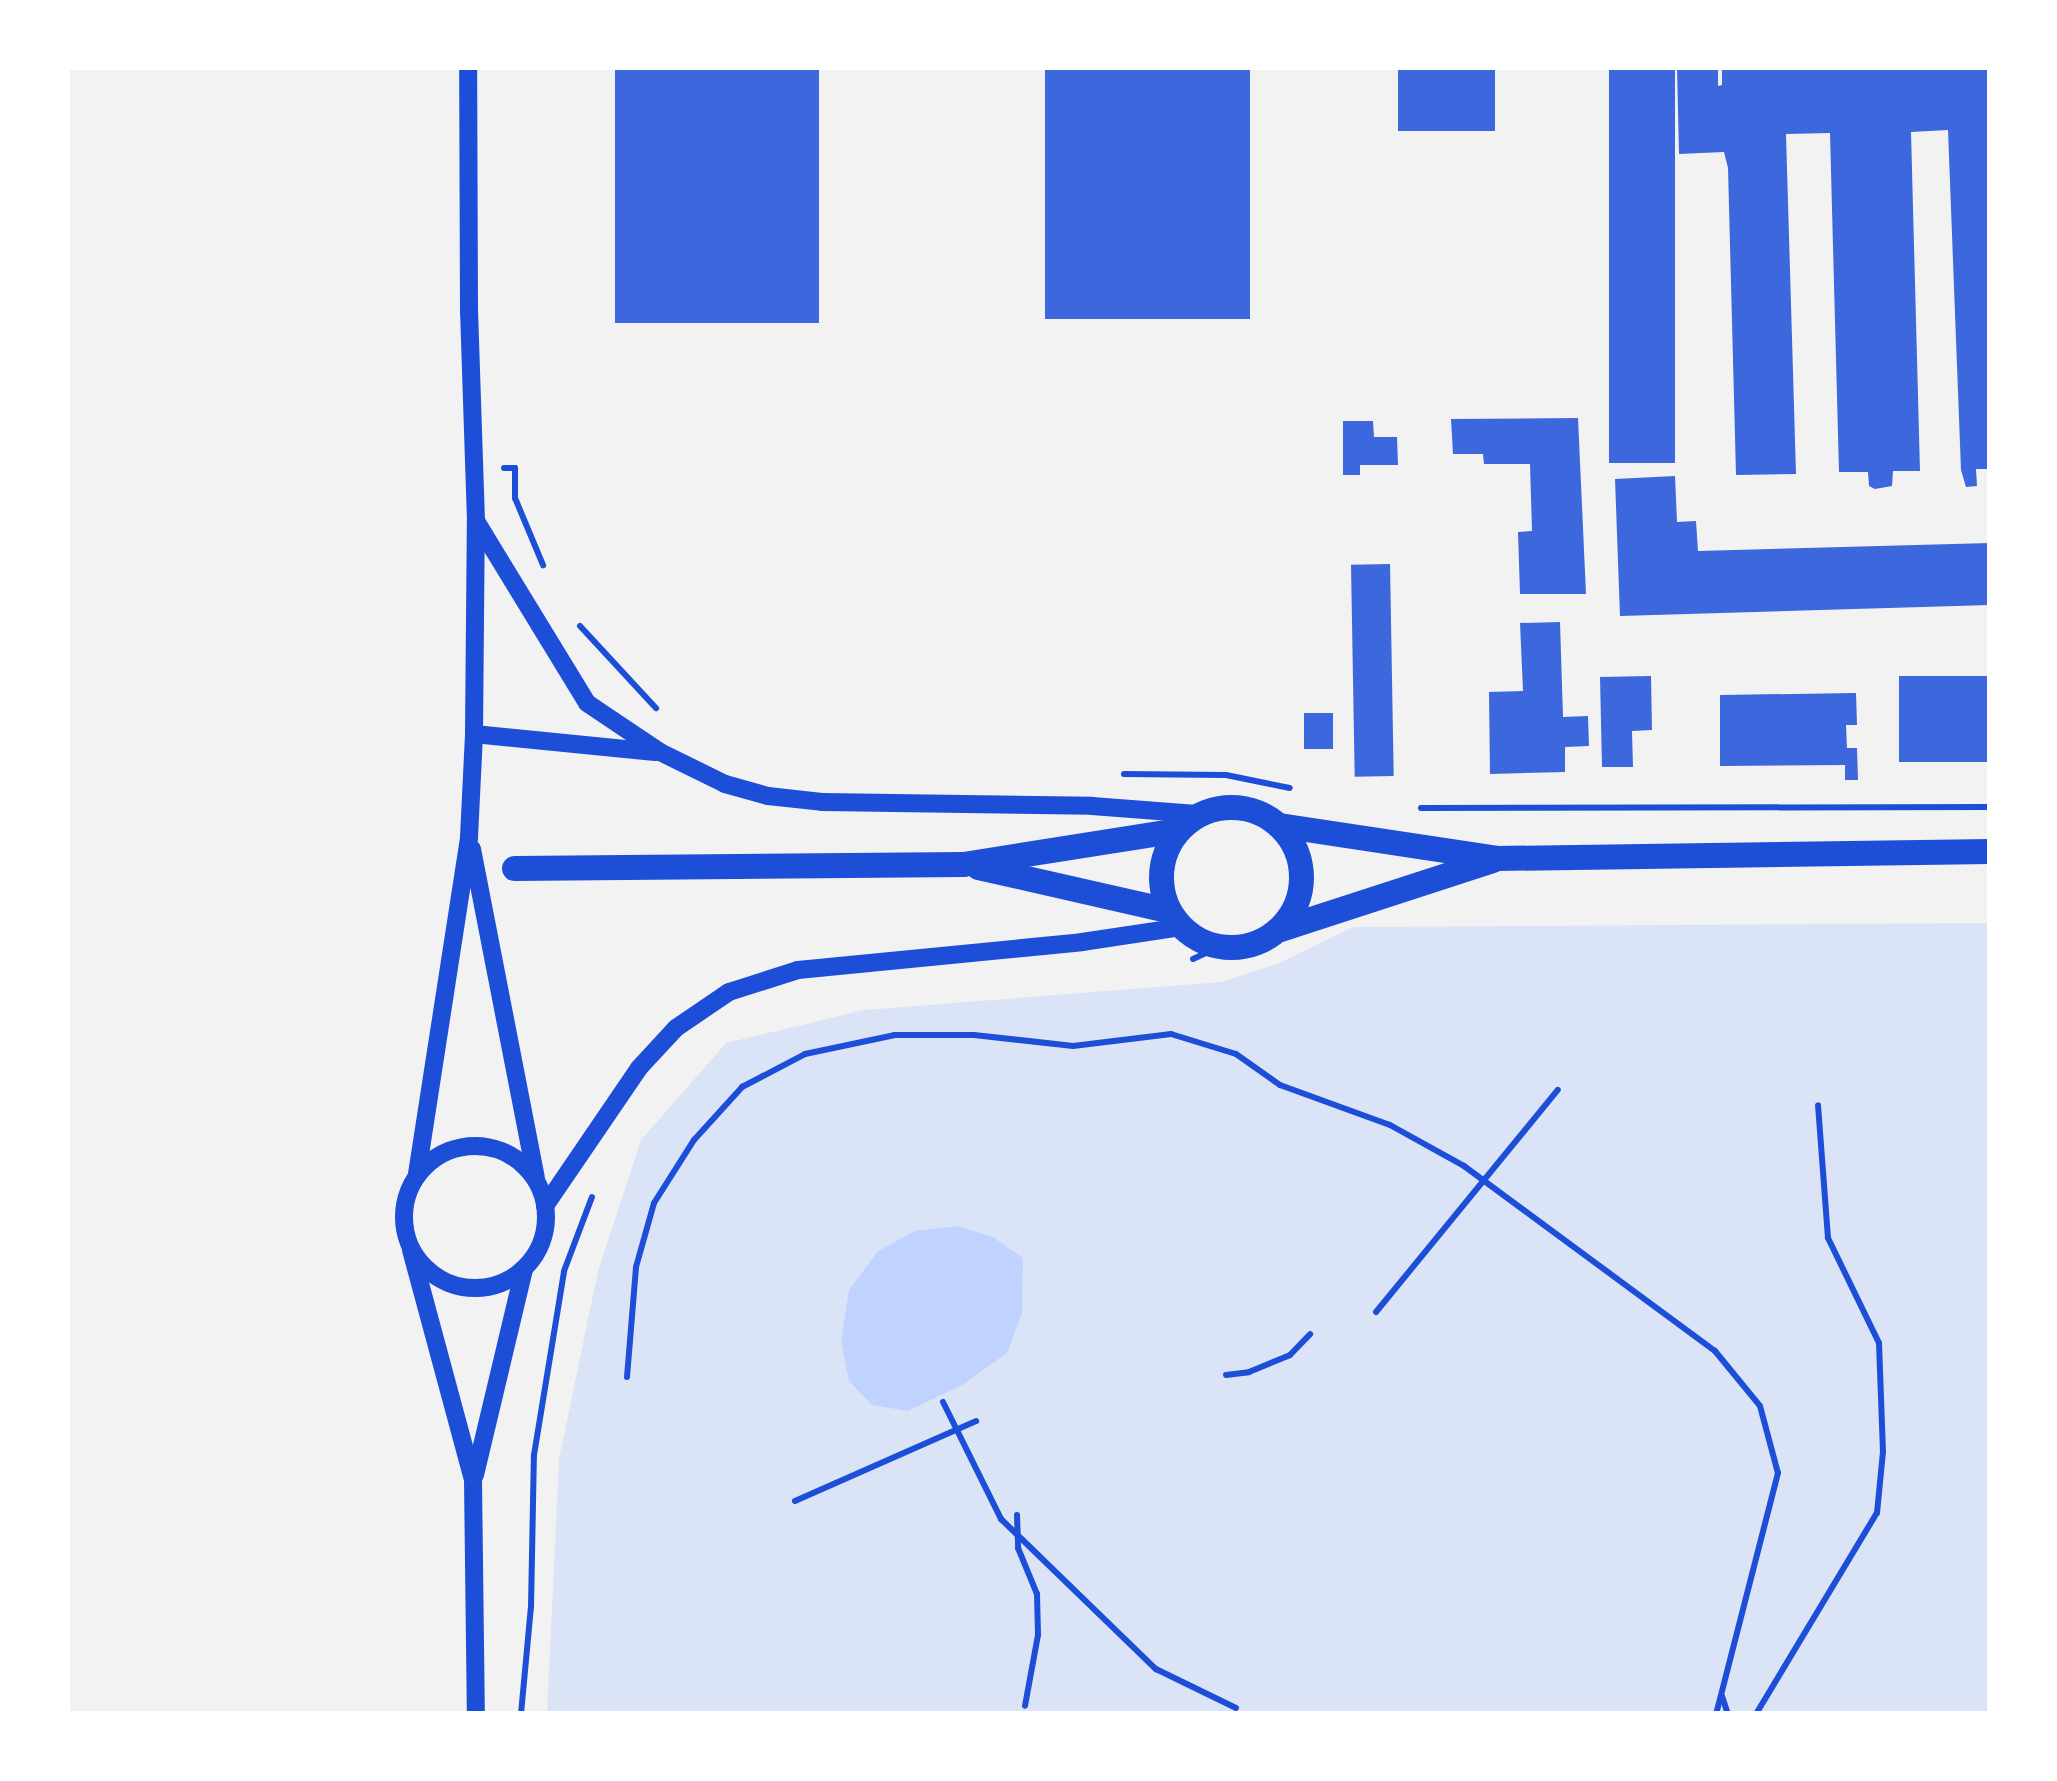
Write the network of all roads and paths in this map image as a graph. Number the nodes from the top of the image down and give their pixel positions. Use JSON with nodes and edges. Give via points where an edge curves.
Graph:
{"nodes":[{"id":1,"x":468,"y":68,"type":"edge"},
{"id":2,"x":474,"y":468,"type":"junction"},
{"id":3,"x":476,"y":521,"type":"junction"},
{"id":4,"x":544,"y":568,"type":"dead end"},
{"id":5,"x":572,"y":616,"type":"dead end"},
{"id":6,"x":661,"y":714,"type":"dead end"},
{"id":7,"x":474,"y":734,"type":"junction"},
{"id":8,"x":660,"y":752,"type":"junction"},
{"id":9,"x":1110,"y":774,"type":"dead end"},
{"id":10,"x":1298,"y":790,"type":"dead end"},
{"id":11,"x":1990,"y":807,"type":"edge"},
{"id":12,"x":1408,"y":808,"type":"dead end"},
{"id":13,"x":1187,"y":822,"type":"junction"},
{"id":14,"x":1279,"y":825,"type":"junction"},
{"id":15,"x":469,"y":838,"type":"junction"},
{"id":16,"x":1990,"y":851,"type":"edge"},
{"id":17,"x":1497,"y":858,"type":"junction"},
{"id":18,"x":963,"y":864,"type":"junction"},
{"id":19,"x":514,"y":868,"type":"dead end"},
{"id":20,"x":1174,"y":918,"type":"junction"},
{"id":21,"x":1280,"y":928,"type":"junction"},
{"id":22,"x":1219,"y":947,"type":"junction"},
{"id":23,"x":1174,"y":960,"type":"dead end"},
{"id":24,"x":1558,"y":1090,"type":"dead end"},
{"id":25,"x":1818,"y":1105,"type":"dead end"},
{"id":26,"x":418,"y":1174,"type":"junction"},
{"id":27,"x":537,"y":1182,"type":"junction"},
{"id":28,"x":596,"y":1186,"type":"dead end"},
{"id":29,"x":545,"y":1206,"type":"junction"},
{"id":30,"x":411,"y":1250,"type":"junction"},
{"id":31,"x":524,"y":1270,"type":"junction"},
{"id":32,"x":1376,"y":1312,"type":"dead end"},
{"id":33,"x":1310,"y":1334,"type":"dead end"},
{"id":34,"x":1226,"y":1375,"type":"dead end"},
{"id":35,"x":627,"y":1377,"type":"dead end"},
{"id":36,"x":943,"y":1402,"type":"dead end"},
{"id":37,"x":976,"y":1420,"type":"dead end"},
{"id":38,"x":955,"y":1430,"type":"junction"},
{"id":39,"x":474,"y":1480,"type":"junction"},
{"id":40,"x":795,"y":1501,"type":"dead end"},
{"id":41,"x":1017,"y":1515,"type":"dead end"},
{"id":42,"x":1014,"y":1531,"type":"junction"},
{"id":43,"x":1722,"y":1696,"type":"junction"},
{"id":44,"x":1025,"y":1706,"type":"dead end"},
{"id":45,"x":1236,"y":1708,"type":"dead end"},
{"id":46,"x":476,"y":1714,"type":"edge"},
{"id":47,"x":521,"y":1714,"type":"edge"},
{"id":48,"x":1716,"y":1714,"type":"edge"},
{"id":49,"x":1728,"y":1714,"type":"edge"},
{"id":50,"x":1756,"y":1714,"type":"edge"}],
"edges":[{"from":1,"to":2,"type":"street"},
{"from":2,"to":3,"type":"street"},
{"from":2,"to":4,"type":"path","via":[[515,468],[515,498]]},
{"from":3,"to":7,"type":"street"},
{"from":3,"to":8,"type":"street","via":[[587,703]]},
{"from":5,"to":6,"type":"path"},
{"from":7,"to":8,"type":"street"},
{"from":7,"to":15,"type":"street"},
{"from":8,"to":13,"type":"street","via":[[725,784],[768,796],[1092,806]]},
{"from":9,"to":10,"type":"path","via":[[1226,775]]},
{"from":11,"to":12,"type":"path"},
{"from":13,"to":14,"type":"main road","via":[[1218,807],[1240,806]]},
{"from":13,"to":18,"type":"main road"},
{"from":13,"to":20,"type":"main road","via":[[1160,868]]},
{"from":14,"to":17,"type":"main road"},
{"from":14,"to":21,"type":"main road","via":[[1301,865],[1297,899]]},
{"from":15,"to":26,"type":"street"},
{"from":15,"to":27,"type":"street"},
{"from":16,"to":17,"type":"main road"},
{"from":17,"to":21,"type":"main road"},
{"from":18,"to":19,"type":"main road"},
{"from":18,"to":20,"type":"main road"},
{"from":20,"to":22,"type":"main road","via":[[1198,940]]},
{"from":20,"to":29,"type":"street","via":[[798,970],[729,992],[676,1028],[640,1068]]},
{"from":21,"to":22,"type":"main road","via":[[1262,941]]},
{"from":22,"to":23,"type":"path"},
{"from":24,"to":32,"type":"path"},
{"from":25,"to":50,"type":"path","via":[[1828,1238],[1879,1343],[1878,1513]]},
{"from":26,"to":27,"type":"street","via":[[445,1153],[479,1146],[502,1151]]},
{"from":26,"to":30,"type":"street","via":[[404,1202]]},
{"from":27,"to":29,"type":"street"},
{"from":28,"to":47,"type":"path","via":[[564,1271],[534,1454],[532,1608]]},
{"from":29,"to":31,"type":"street","via":[[539,1249]]},
{"from":30,"to":31,"type":"street","via":[[426,1270],[468,1288],[501,1284]]},
{"from":30,"to":39,"type":"street"},
{"from":31,"to":39,"type":"street"},
{"from":33,"to":34,"type":"path","via":[[1290,1355]]},
{"from":35,"to":43,"type":"path","via":[[636,1267],[654,1203],[694,1140],[742,1087],[804,1054],[895,1036],[974,1035],[1073,1046],[1171,1034],[1236,1054],[1280,1086],[1390,1124],[1464,1166],[1716,1351],[1760,1406],[1778,1472]]},
{"from":36,"to":38,"type":"path"},
{"from":37,"to":38,"type":"path"},
{"from":38,"to":40,"type":"path"},
{"from":38,"to":42,"type":"path","via":[[1001,1519]]},
{"from":39,"to":46,"type":"street"},
{"from":41,"to":42,"type":"path"},
{"from":42,"to":44,"type":"path","via":[[1038,1594]]},
{"from":42,"to":45,"type":"path","via":[[1156,1668]]},
{"from":43,"to":48,"type":"path"},
{"from":43,"to":49,"type":"path"}]}
